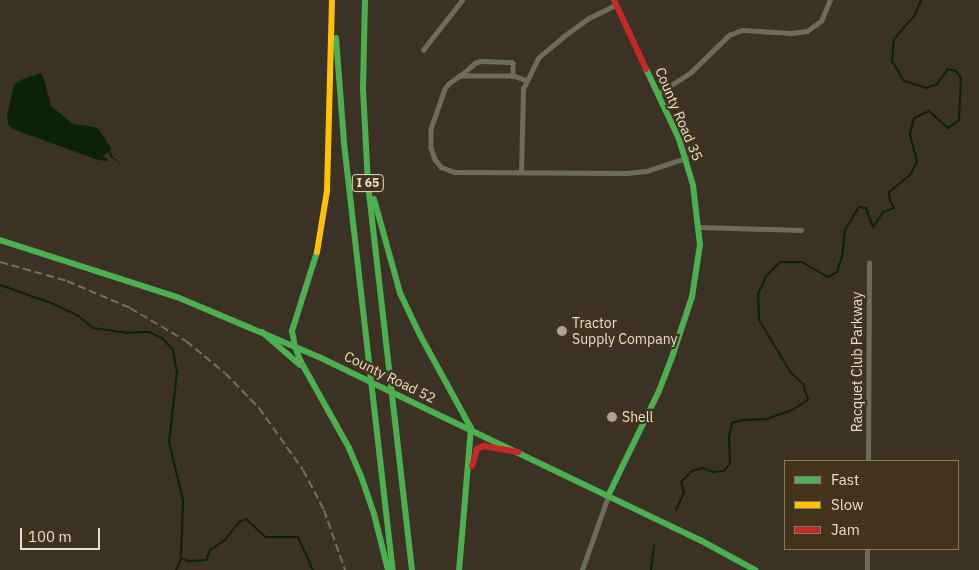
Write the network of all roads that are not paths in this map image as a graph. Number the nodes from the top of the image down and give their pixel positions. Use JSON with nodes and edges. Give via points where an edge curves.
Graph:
{"nodes":[{"id":1,"x":333,"y":0,"type":"edge"},
{"id":2,"x":365,"y":0,"type":"edge"},
{"id":3,"x":462,"y":0,"type":"edge"},
{"id":4,"x":830,"y":0,"type":"edge"},
{"id":5,"x":615,"y":2,"type":"edge"},
{"id":6,"x":423,"y":50,"type":"dead end"},
{"id":7,"x":460,"y":76,"type":"junction"},
{"id":8,"x":513,"y":76,"type":"junction"},
{"id":9,"x":527,"y":81,"type":"junction"},
{"id":10,"x":659,"y":93,"type":"junction"},
{"id":11,"x":365,"y":135,"type":"junction"},
{"id":12,"x":686,"y":158,"type":"junction"},
{"id":13,"x":521,"y":172,"type":"junction"},
{"id":14,"x":699,"y":227,"type":"junction"},
{"id":15,"x":801,"y":230,"type":"dead end"},
{"id":16,"x":0,"y":240,"type":"edge"},
{"id":17,"x":869,"y":263,"type":"dead end"},
{"id":18,"x":262,"y":332,"type":"junction"},
{"id":19,"x":295,"y":347,"type":"junction"},
{"id":20,"x":307,"y":372,"type":"junction"},
{"id":21,"x":471,"y":428,"type":"junction"},
{"id":22,"x":518,"y":452,"type":"junction"},
{"id":23,"x":868,"y":460,"type":"edge"},
{"id":24,"x":608,"y":496,"type":"junction"},
{"id":25,"x":465,"y":518,"type":"junction"},
{"id":26,"x":867,"y":550,"type":"edge"},
{"id":27,"x":388,"y":570,"type":"edge"},
{"id":28,"x":393,"y":570,"type":"edge"},
{"id":29,"x":412,"y":570,"type":"edge"},
{"id":30,"x":459,"y":570,"type":"edge"},
{"id":31,"x":582,"y":570,"type":"edge"},
{"id":32,"x":755,"y":570,"type":"edge"},
{"id":33,"x":867,"y":570,"type":"edge"}],
"edges":[{"from":1,"to":19,"type":"main road","via":[[327,191],[317,252],[292,331]]},
{"from":1,"to":28,"type":"main road","number":"I 65","via":[[340,104]]},
{"from":2,"to":11,"type":"main road","number":"I 65"},
{"from":3,"to":6,"type":"street"},
{"from":4,"to":10,"type":"street","via":[[821,21],[807,31],[742,30],[729,35],[699,66]]},
{"from":5,"to":9,"type":"street","via":[[538,58]]},
{"from":5,"to":10,"type":"main road","name":"County Road 35"},
{"from":7,"to":8,"type":"street"},
{"from":7,"to":8,"type":"street","via":[[475,62],[481,61],[511,62]]},
{"from":7,"to":13,"type":"street","via":[[445,89],[433,124],[431,148],[435,159],[449,171]]},
{"from":8,"to":9,"type":"street"},
{"from":9,"to":13,"type":"street","via":[[523,89]]},
{"from":10,"to":12,"type":"main road","name":"County Road 35"},
{"from":11,"to":21,"type":"main road","via":[[380,224],[400,293]]},
{"from":11,"to":29,"type":"main road","number":"I 65"},
{"from":12,"to":13,"type":"street","via":[[647,171]]},
{"from":12,"to":14,"type":"main road","name":"County Road 35"},
{"from":14,"to":15,"type":"street"},
{"from":14,"to":24,"type":"main road","name":"County Road 35","via":[[697,273],[683,325],[658,391]]},
{"from":16,"to":18,"type":"main road","name":"County Road 52","via":[[177,297]]},
{"from":17,"to":23,"type":"street","name":"Racquet Club Parkway"},
{"from":18,"to":19,"type":"main road","name":"County Road 52"},
{"from":18,"to":20,"type":"main road"},
{"from":19,"to":20,"type":"main road"},
{"from":19,"to":21,"type":"main road","name":"County Road 52","bridge":true},
{"from":20,"to":27,"type":"main road","via":[[361,476]]},
{"from":21,"to":22,"type":"main road","name":"County Road 52"},
{"from":21,"to":25,"type":"main road"},
{"from":22,"to":24,"type":"main road","name":"County Road 52"},
{"from":22,"to":25,"type":"main road","via":[[484,446],[477,449]]},
{"from":24,"to":31,"type":"street"},
{"from":24,"to":32,"type":"main road","name":"County Road 52"},
{"from":25,"to":30,"type":"main road"},
{"from":26,"to":33,"type":"street"}]}
